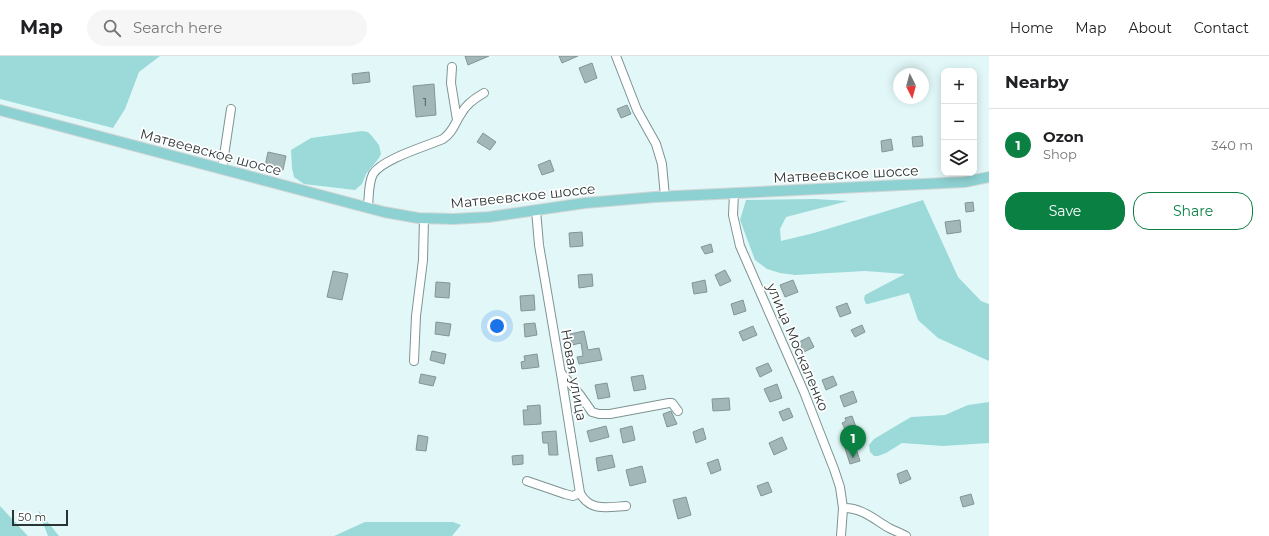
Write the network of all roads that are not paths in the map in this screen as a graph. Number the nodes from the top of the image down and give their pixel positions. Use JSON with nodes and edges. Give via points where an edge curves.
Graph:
{"nodes":[{"id":1,"x":616,"y":56,"type":"edge"},
{"id":2,"x":452,"y":67,"type":"dead end"},
{"id":3,"x":484,"y":93,"type":"dead end"},
{"id":4,"x":231,"y":109,"type":"dead end"},
{"id":5,"x":0,"y":110,"type":"edge"},
{"id":6,"x":457,"y":121,"type":"junction"},
{"id":7,"x":222,"y":169,"type":"junction"},
{"id":8,"x":989,"y":177,"type":"edge"},
{"id":9,"x":734,"y":193,"type":"junction"},
{"id":10,"x":665,"y":197,"type":"junction"},
{"id":11,"x":368,"y":208,"type":"junction"},
{"id":12,"x":536,"y":210,"type":"junction"},
{"id":13,"x":424,"y":218,"type":"junction"},
{"id":14,"x":414,"y":361,"type":"dead end"},
{"id":15,"x":561,"y":374,"type":"junction"},
{"id":16,"x":678,"y":410,"type":"dead end"},
{"id":17,"x":527,"y":481,"type":"dead end"},
{"id":18,"x":580,"y":493,"type":"junction"},
{"id":19,"x":626,"y":506,"type":"dead end"},
{"id":20,"x":843,"y":508,"type":"junction"},
{"id":21,"x":841,"y":536,"type":"edge"},
{"id":22,"x":906,"y":536,"type":"edge"}],
"edges":[{"from":1,"to":10,"type":"street","via":[[637,110],[656,144],[662,164]]},
{"from":2,"to":6,"type":"street","via":[[451,83]]},
{"from":3,"to":6,"type":"street","via":[[464,108]]},
{"from":4,"to":7,"type":"street"},
{"from":5,"to":7,"type":"main road","name":"Матвеевское шоссе"},
{"from":6,"to":11,"type":"street","via":[[450,134],[443,139],[389,161],[379,168],[369,186]]},
{"from":7,"to":11,"type":"main road","name":"Матвеевское шоссе"},
{"from":8,"to":9,"type":"main road","name":"Матвеевское шоссе","via":[[965,182]]},
{"from":9,"to":10,"type":"main road","name":"Матвеевское шоссе"},
{"from":9,"to":20,"type":"street","name":"улица Москаленко","via":[[734,215],[740,246],[822,436],[836,475]]},
{"from":10,"to":12,"type":"main road","name":"Матвеевское шоссе","via":[[584,203]]},
{"from":11,"to":13,"type":"main road","name":"Матвеевское шоссе"},
{"from":12,"to":13,"type":"main road","name":"Матвеевское шоссе","via":[[468,218]]},
{"from":12,"to":15,"type":"street","name":"Новая улица","via":[[538,245]]},
{"from":13,"to":14,"type":"street","via":[[424,260],[416,316]]},
{"from":15,"to":16,"type":"street","via":[[592,412],[610,414],[669,403]]},
{"from":15,"to":18,"type":"street","name":"Новая улица"},
{"from":17,"to":18,"type":"street","via":[[573,496]]},
{"from":18,"to":19,"type":"street","via":[[583,500],[598,507]]},
{"from":20,"to":21,"type":"street","name":"улица Москаленко"},
{"from":20,"to":22,"type":"street","via":[[863,512]]}]}
